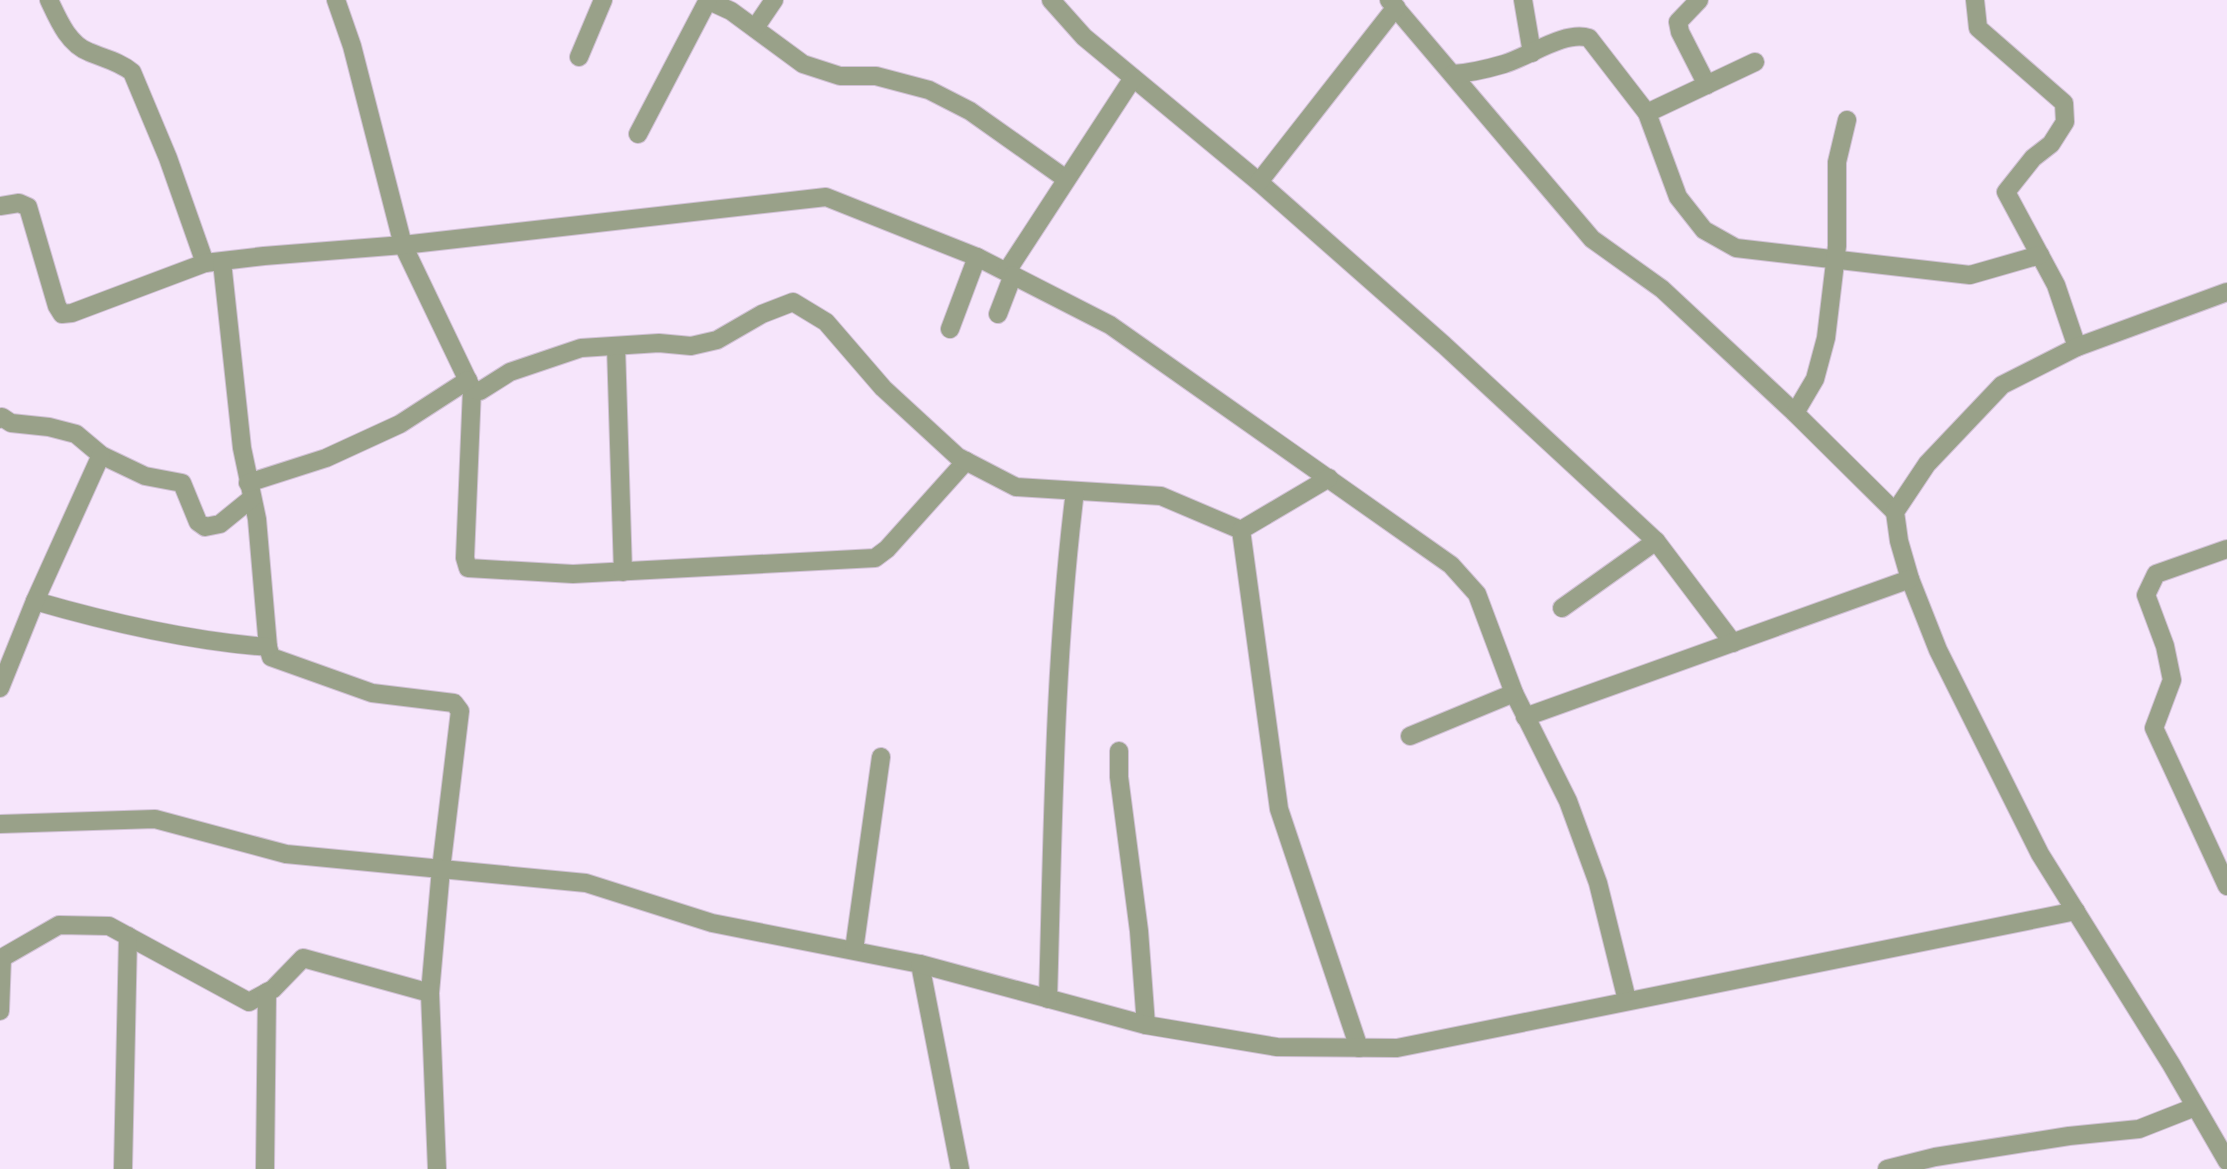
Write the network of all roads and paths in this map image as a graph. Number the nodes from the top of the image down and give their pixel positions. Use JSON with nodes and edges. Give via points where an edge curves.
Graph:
{"nodes":[{"id":1,"x":50,"y":0,"type":"edge"},
{"id":2,"x":336,"y":0,"type":"edge"},
{"id":3,"x":603,"y":0,"type":"edge"},
{"id":4,"x":707,"y":0,"type":"edge"},
{"id":5,"x":774,"y":0,"type":"edge"},
{"id":6,"x":1051,"y":0,"type":"edge"},
{"id":7,"x":1523,"y":0,"type":"edge"},
{"id":8,"x":1698,"y":0,"type":"edge"},
{"id":9,"x":1975,"y":0,"type":"edge"},
{"id":10,"x":1393,"y":4,"type":"edge"},
{"id":11,"x":755,"y":28,"type":"junction"},
{"id":12,"x":1532,"y":53,"type":"junction"},
{"id":13,"x":579,"y":57,"type":"dead end"},
{"id":14,"x":1755,"y":62,"type":"dead end"},
{"id":15,"x":1453,"y":74,"type":"junction"},
{"id":16,"x":1133,"y":78,"type":"junction"},
{"id":17,"x":1707,"y":85,"type":"junction"},
{"id":18,"x":1647,"y":113,"type":"junction"},
{"id":19,"x":1847,"y":120,"type":"dead end"},
{"id":20,"x":638,"y":134,"type":"dead end"},
{"id":21,"x":1066,"y":179,"type":"junction"},
{"id":22,"x":1259,"y":182,"type":"junction"},
{"id":23,"x":0,"y":206,"type":"edge"},
{"id":24,"x":402,"y":245,"type":"junction"},
{"id":25,"x":2040,"y":255,"type":"junction"},
{"id":26,"x":977,"y":256,"type":"junction"},
{"id":27,"x":1835,"y":261,"type":"junction"},
{"id":28,"x":214,"y":263,"type":"junction"},
{"id":29,"x":1010,"y":273,"type":"junction"},
{"id":30,"x":2227,"y":292,"type":"edge"},
{"id":31,"x":998,"y":314,"type":"dead end"},
{"id":32,"x":950,"y":329,"type":"dead end"},
{"id":33,"x":616,"y":346,"type":"junction"},
{"id":34,"x":2077,"y":347,"type":"junction"},
{"id":35,"x":470,"y":385,"type":"junction"},
{"id":36,"x":1795,"y":413,"type":"junction"},
{"id":37,"x":0,"y":419,"type":"edge"},
{"id":38,"x":102,"y":455,"type":"junction"},
{"id":39,"x":966,"y":461,"type":"junction"},
{"id":40,"x":1329,"y":477,"type":"junction"},
{"id":41,"x":250,"y":491,"type":"junction"},
{"id":42,"x":1075,"y":491,"type":"junction"},
{"id":43,"x":1895,"y":512,"type":"junction"},
{"id":44,"x":1241,"y":530,"type":"junction"},
{"id":45,"x":1656,"y":541,"type":"junction"},
{"id":46,"x":2227,"y":549,"type":"edge"},
{"id":47,"x":623,"y":572,"type":"junction"},
{"id":48,"x":1910,"y":579,"type":"junction"},
{"id":49,"x":35,"y":601,"type":"junction"},
{"id":50,"x":1562,"y":608,"type":"dead end"},
{"id":51,"x":1733,"y":643,"type":"junction"},
{"id":52,"x":268,"y":647,"type":"junction"},
{"id":53,"x":4,"y":661,"type":"edge"},
{"id":54,"x":0,"y":688,"type":"edge"},
{"id":55,"x":1514,"y":693,"type":"junction"},
{"id":56,"x":1525,"y":717,"type":"junction"},
{"id":57,"x":1410,"y":736,"type":"dead end"},
{"id":58,"x":1119,"y":751,"type":"dead end"},
{"id":59,"x":881,"y":758,"type":"dead end"},
{"id":60,"x":0,"y":824,"type":"edge"},
{"id":61,"x":441,"y":869,"type":"junction"},
{"id":62,"x":2225,"y":877,"type":"edge"},
{"id":63,"x":2076,"y":911,"type":"junction"},
{"id":64,"x":128,"y":936,"type":"junction"},
{"id":65,"x":854,"y":950,"type":"junction"},
{"id":66,"x":1,"y":959,"type":"edge"},
{"id":67,"x":920,"y":964,"type":"junction"},
{"id":68,"x":267,"y":992,"type":"junction"},
{"id":69,"x":430,"y":993,"type":"junction"},
{"id":70,"x":1048,"y":999,"type":"junction"},
{"id":71,"x":1627,"y":1000,"type":"junction"},
{"id":72,"x":0,"y":1011,"type":"edge"},
{"id":73,"x":1146,"y":1025,"type":"junction"},
{"id":74,"x":1359,"y":1048,"type":"junction"},
{"id":75,"x":2195,"y":1107,"type":"junction"},
{"id":76,"x":2227,"y":1161,"type":"edge"},
{"id":77,"x":123,"y":1169,"type":"edge"},
{"id":78,"x":265,"y":1169,"type":"edge"},
{"id":79,"x":437,"y":1169,"type":"edge"},
{"id":80,"x":960,"y":1169,"type":"edge"},
{"id":81,"x":1887,"y":1169,"type":"edge"}],
"edges":[{"from":1,"to":28,"type":"street","via":[[74,44],[132,72]]},
{"from":2,"to":24,"type":"street","via":[[352,46]]},
{"from":3,"to":13,"type":"street"},
{"from":4,"to":11,"type":"street"},
{"from":4,"to":20,"type":"street"},
{"from":5,"to":11,"type":"street"},
{"from":6,"to":16,"type":"street","via":[[1084,37]]},
{"from":7,"to":12,"type":"street"},
{"from":8,"to":17,"type":"street","via":[[1678,22]]},
{"from":9,"to":25,"type":"street","via":[[1978,27],[2064,103],[2065,122],[2051,144],[2014,178],[2006,192]]},
{"from":10,"to":15,"type":"street"},
{"from":10,"to":22,"type":"street"},
{"from":11,"to":21,"type":"street","via":[[803,64],[840,76],[876,76],[929,90],[970,111]]},
{"from":12,"to":15,"type":"street","via":[[1474,72]]},
{"from":12,"to":18,"type":"street","via":[[1568,37],[1588,38]]},
{"from":14,"to":17,"type":"street"},
{"from":15,"to":36,"type":"street","via":[[1592,239],[1662,289]]},
{"from":16,"to":21,"type":"street"},
{"from":16,"to":22,"type":"street"},
{"from":17,"to":18,"type":"street"},
{"from":18,"to":27,"type":"street","via":[[1678,197],[1704,230],[1736,248]]},
{"from":19,"to":27,"type":"street","via":[[1837,162]]},
{"from":21,"to":29,"type":"street"},
{"from":22,"to":45,"type":"street","via":[[1444,345]]},
{"from":23,"to":28,"type":"street","via":[[19,203],[28,207],[62,314]]},
{"from":24,"to":26,"type":"street","via":[[826,197]]},
{"from":24,"to":28,"type":"street"},
{"from":24,"to":35,"type":"street"},
{"from":25,"to":27,"type":"street","via":[[1970,275]]},
{"from":25,"to":34,"type":"street","via":[[2056,285]]},
{"from":26,"to":29,"type":"street"},
{"from":26,"to":32,"type":"street"},
{"from":27,"to":36,"type":"street","via":[[1815,379]]},
{"from":28,"to":41,"type":"street"},
{"from":29,"to":31,"type":"street"},
{"from":29,"to":40,"type":"street","via":[[1110,326]]},
{"from":30,"to":34,"type":"street"},
{"from":33,"to":35,"type":"street","via":[[581,348],[510,372],[480,391]]},
{"from":33,"to":39,"type":"street","via":[[691,346],[717,340],[762,314],[793,302],[826,322],[883,388]]},
{"from":33,"to":47,"type":"street"},
{"from":34,"to":43,"type":"street","via":[[2002,385],[1927,464]]},
{"from":35,"to":41,"type":"street","via":[[400,424]]},
{"from":35,"to":47,"type":"street","via":[[465,558],[468,568],[573,574]]},
{"from":36,"to":43,"type":"street"},
{"from":37,"to":38,"type":"street","via":[[76,434]]},
{"from":38,"to":41,"type":"street","via":[[145,476],[182,483],[198,522],[205,527],[220,524]]},
{"from":38,"to":49,"type":"street"},
{"from":39,"to":42,"type":"street","via":[[1016,487]]},
{"from":39,"to":47,"type":"street","via":[[875,558]]},
{"from":40,"to":44,"type":"street"},
{"from":40,"to":55,"type":"street","via":[[1451,565],[1477,594]]},
{"from":41,"to":52,"type":"street","via":[[257,519]]},
{"from":42,"to":44,"type":"street","via":[[1161,496]]},
{"from":42,"to":70,"type":"street","via":[[1057,689]]},
{"from":43,"to":48,"type":"street"},
{"from":44,"to":74,"type":"street","via":[[1279,809]]},
{"from":45,"to":50,"type":"street"},
{"from":45,"to":51,"type":"street"},
{"from":46,"to":62,"type":"street","via":[[2156,574],[2146,596],[2165,646],[2172,680],[2154,728]]},
{"from":48,"to":51,"type":"street"},
{"from":48,"to":63,"type":"street","via":[[1938,650],[2040,854]]},
{"from":49,"to":52,"type":"street","via":[[110,623]]},
{"from":49,"to":53,"type":"street"},
{"from":51,"to":56,"type":"street"},
{"from":52,"to":61,"type":"street","via":[[271,657],[372,693],[454,703],[460,711]]},
{"from":53,"to":54,"type":"street"},
{"from":55,"to":56,"type":"street"},
{"from":55,"to":57,"type":"street"},
{"from":56,"to":71,"type":"street","via":[[1568,801],[1594,873]]},
{"from":58,"to":73,"type":"street"},
{"from":59,"to":65,"type":"street"},
{"from":60,"to":61,"type":"street","via":[[155,819],[286,854]]},
{"from":61,"to":65,"type":"street","via":[[586,883],[712,923]]},
{"from":61,"to":69,"type":"street"},
{"from":63,"to":71,"type":"street"},
{"from":63,"to":75,"type":"street"},
{"from":64,"to":66,"type":"street","via":[[109,926],[59,925]]},
{"from":64,"to":68,"type":"street","via":[[249,1002]]},
{"from":64,"to":77,"type":"street"},
{"from":65,"to":67,"type":"street"},
{"from":66,"to":72,"type":"street"},
{"from":67,"to":70,"type":"street"},
{"from":67,"to":80,"type":"street"},
{"from":68,"to":69,"type":"street","via":[[303,958]]},
{"from":68,"to":78,"type":"street"},
{"from":69,"to":79,"type":"street"},
{"from":70,"to":73,"type":"street"},
{"from":71,"to":74,"type":"street","via":[[1397,1048]]},
{"from":73,"to":74,"type":"street","via":[[1277,1047]]},
{"from":75,"to":76,"type":"street"},
{"from":75,"to":81,"type":"street","via":[[2139,1129],[1935,1157]]}]}
